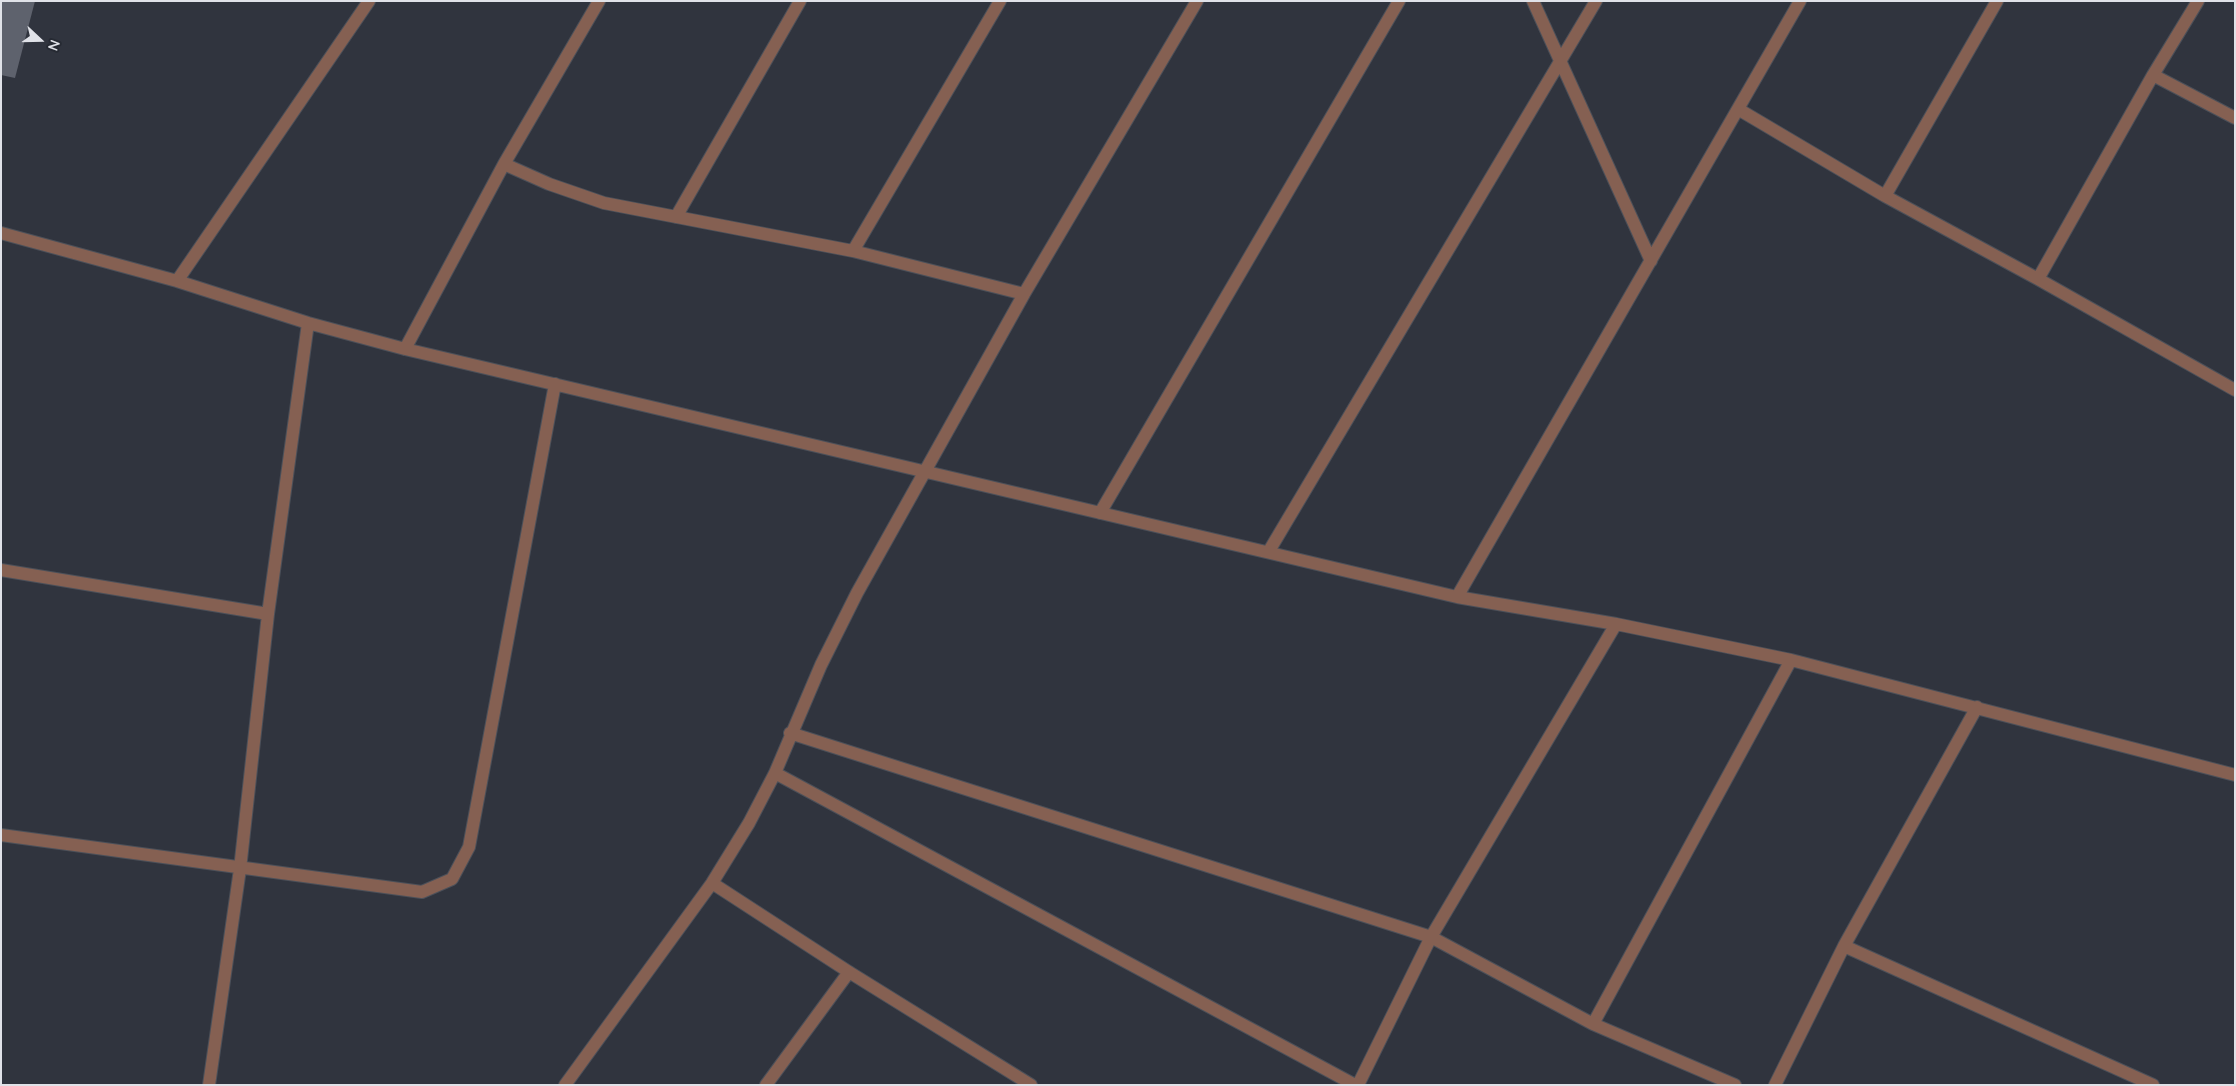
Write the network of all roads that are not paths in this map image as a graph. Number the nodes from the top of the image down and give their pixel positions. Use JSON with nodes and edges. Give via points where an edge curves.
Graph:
{"nodes":[{"id":1,"x":369,"y":1,"type":"edge"},
{"id":2,"x":599,"y":1,"type":"edge"},
{"id":3,"x":800,"y":1,"type":"edge"},
{"id":4,"x":1000,"y":1,"type":"edge"},
{"id":5,"x":1196,"y":1,"type":"edge"},
{"id":6,"x":1399,"y":1,"type":"edge"},
{"id":7,"x":1533,"y":1,"type":"edge"},
{"id":8,"x":1596,"y":1,"type":"edge"},
{"id":9,"x":1800,"y":1,"type":"edge"},
{"id":10,"x":1997,"y":1,"type":"edge"},
{"id":11,"x":2198,"y":1,"type":"edge"},
{"id":12,"x":1561,"y":61,"type":"junction"},
{"id":13,"x":2153,"y":75,"type":"junction"},
{"id":14,"x":1738,"y":109,"type":"junction"},
{"id":15,"x":2235,"y":118,"type":"edge"},
{"id":16,"x":504,"y":164,"type":"junction"},
{"id":17,"x":1885,"y":196,"type":"junction"},
{"id":18,"x":676,"y":217,"type":"junction"},
{"id":19,"x":1,"y":232,"type":"edge"},
{"id":20,"x":853,"y":251,"type":"junction"},
{"id":21,"x":1651,"y":261,"type":"junction"},
{"id":22,"x":2038,"y":279,"type":"junction"},
{"id":23,"x":177,"y":281,"type":"junction"},
{"id":24,"x":1024,"y":294,"type":"junction"},
{"id":25,"x":308,"y":323,"type":"junction"},
{"id":26,"x":405,"y":349,"type":"junction"},
{"id":27,"x":555,"y":384,"type":"junction"},
{"id":28,"x":2235,"y":390,"type":"edge"},
{"id":29,"x":925,"y":470,"type":"junction"},
{"id":30,"x":1100,"y":513,"type":"junction"},
{"id":31,"x":1269,"y":551,"type":"junction"},
{"id":32,"x":1,"y":570,"type":"edge"},
{"id":33,"x":1457,"y":597,"type":"junction"},
{"id":34,"x":268,"y":614,"type":"junction"},
{"id":35,"x":1616,"y":624,"type":"junction"},
{"id":36,"x":1791,"y":660,"type":"junction"},
{"id":37,"x":1977,"y":707,"type":"junction"},
{"id":38,"x":790,"y":733,"type":"junction"},
{"id":39,"x":774,"y":773,"type":"junction"},
{"id":40,"x":2235,"y":776,"type":"edge"},
{"id":41,"x":1,"y":835,"type":"edge"},
{"id":42,"x":240,"y":869,"type":"junction"},
{"id":43,"x":712,"y":883,"type":"junction"},
{"id":44,"x":1431,"y":937,"type":"junction"},
{"id":45,"x":1844,"y":946,"type":"junction"},
{"id":46,"x":849,"y":972,"type":"junction"},
{"id":47,"x":1593,"y":1024,"type":"junction"},
{"id":48,"x":209,"y":1085,"type":"edge"},
{"id":49,"x":565,"y":1085,"type":"edge"},
{"id":50,"x":766,"y":1085,"type":"edge"},
{"id":51,"x":1031,"y":1085,"type":"edge"},
{"id":52,"x":1357,"y":1085,"type":"edge"},
{"id":53,"x":1735,"y":1085,"type":"edge"},
{"id":54,"x":1775,"y":1085,"type":"edge"},
{"id":55,"x":2153,"y":1085,"type":"edge"}],
"edges":[{"from":1,"to":23,"type":"street"},
{"from":2,"to":16,"type":"street"},
{"from":3,"to":18,"type":"street"},
{"from":4,"to":20,"type":"street"},
{"from":5,"to":24,"type":"street"},
{"from":6,"to":30,"type":"street"},
{"from":7,"to":12,"type":"street"},
{"from":8,"to":12,"type":"street"},
{"from":9,"to":14,"type":"street"},
{"from":10,"to":17,"type":"street"},
{"from":11,"to":13,"type":"street"},
{"from":12,"to":21,"type":"street"},
{"from":12,"to":31,"type":"street"},
{"from":13,"to":15,"type":"street"},
{"from":13,"to":22,"type":"street"},
{"from":14,"to":17,"type":"street"},
{"from":14,"to":21,"type":"street"},
{"from":16,"to":18,"type":"street","via":[[604,203]]},
{"from":16,"to":26,"type":"street"},
{"from":17,"to":22,"type":"street"},
{"from":18,"to":20,"type":"street"},
{"from":19,"to":23,"type":"street"},
{"from":20,"to":24,"type":"street"},
{"from":21,"to":33,"type":"street"},
{"from":22,"to":28,"type":"street"},
{"from":23,"to":25,"type":"street"},
{"from":24,"to":29,"type":"street"},
{"from":25,"to":26,"type":"street"},
{"from":25,"to":34,"type":"street"},
{"from":26,"to":27,"type":"street"},
{"from":27,"to":29,"type":"street"},
{"from":27,"to":42,"type":"street","via":[[469,847],[452,879],[422,892]]},
{"from":29,"to":30,"type":"street"},
{"from":29,"to":38,"type":"street","via":[[857,593]]},
{"from":30,"to":31,"type":"street"},
{"from":31,"to":33,"type":"street"},
{"from":32,"to":34,"type":"street"},
{"from":33,"to":35,"type":"street"},
{"from":34,"to":42,"type":"street"},
{"from":35,"to":36,"type":"street"},
{"from":35,"to":44,"type":"street"},
{"from":36,"to":37,"type":"street"},
{"from":36,"to":47,"type":"street"},
{"from":37,"to":40,"type":"street"},
{"from":37,"to":45,"type":"street"},
{"from":38,"to":39,"type":"street"},
{"from":38,"to":44,"type":"street"},
{"from":39,"to":43,"type":"street","via":[[749,823]]},
{"from":39,"to":52,"type":"street"},
{"from":41,"to":42,"type":"street"},
{"from":42,"to":48,"type":"street"},
{"from":43,"to":46,"type":"street"},
{"from":43,"to":49,"type":"street"},
{"from":44,"to":47,"type":"street"},
{"from":44,"to":52,"type":"street"},
{"from":45,"to":54,"type":"street"},
{"from":45,"to":55,"type":"street"},
{"from":46,"to":50,"type":"street"},
{"from":46,"to":51,"type":"street"},
{"from":47,"to":53,"type":"street"}]}
